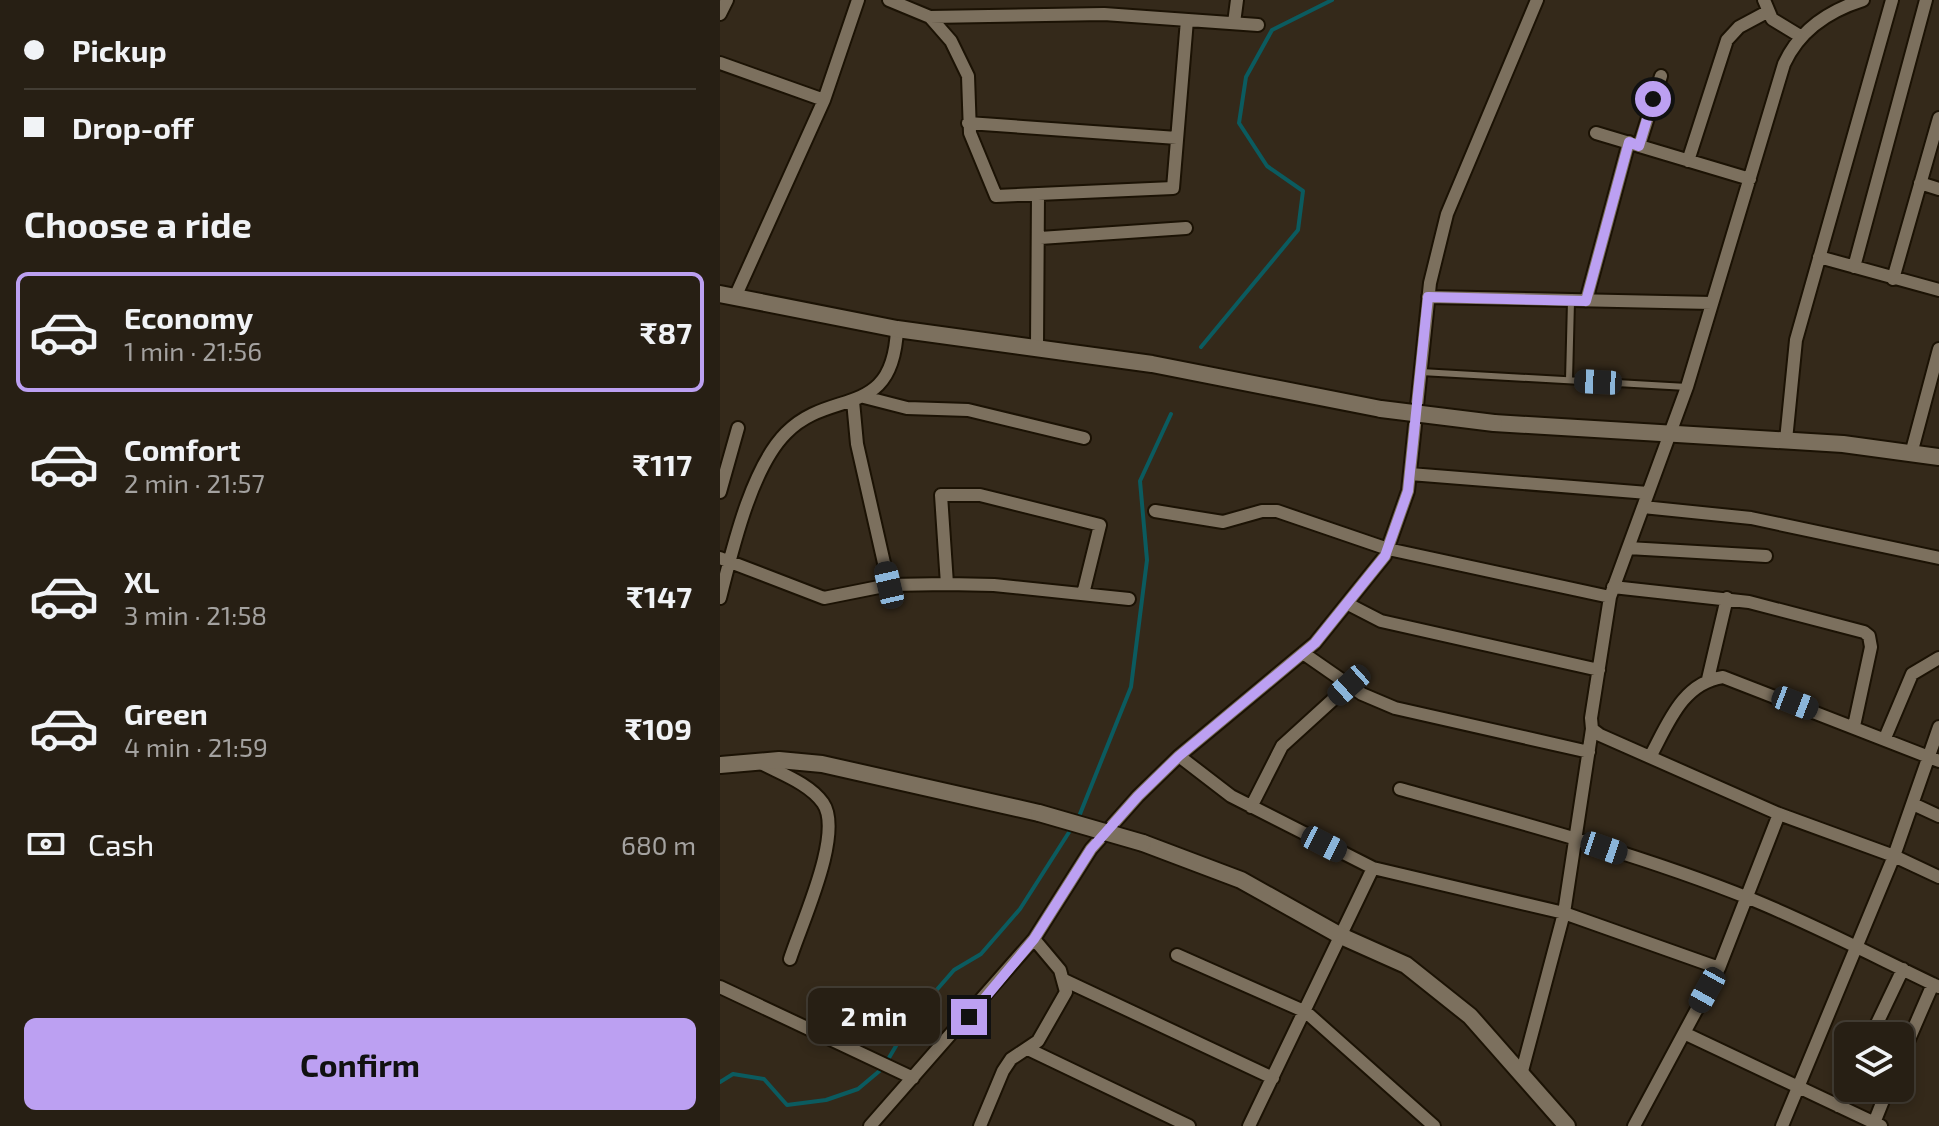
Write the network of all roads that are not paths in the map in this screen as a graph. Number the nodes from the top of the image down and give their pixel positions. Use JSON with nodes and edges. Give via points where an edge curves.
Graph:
{"nodes":[{"id":1,"x":726,"y":0,"type":"edge"},
{"id":2,"x":858,"y":0,"type":"edge"},
{"id":3,"x":889,"y":0,"type":"edge"},
{"id":4,"x":1237,"y":0,"type":"edge"},
{"id":5,"x":1537,"y":0,"type":"edge"},
{"id":6,"x":1863,"y":0,"type":"edge"},
{"id":7,"x":1892,"y":0,"type":"edge"},
{"id":8,"x":1926,"y":0,"type":"edge"},
{"id":9,"x":1766,"y":6,"type":"edge"},
{"id":10,"x":720,"y":14,"type":"edge"},
{"id":11,"x":930,"y":17,"type":"junction"},
{"id":12,"x":1187,"y":20,"type":"junction"},
{"id":13,"x":1234,"y":23,"type":"junction"},
{"id":14,"x":1258,"y":25,"type":"dead end"},
{"id":15,"x":1800,"y":36,"type":"junction"},
{"id":16,"x":720,"y":63,"type":"edge"},
{"id":17,"x":1661,"y":76,"type":"dead end"},
{"id":18,"x":824,"y":100,"type":"junction"},
{"id":19,"x":1939,"y":118,"type":"edge"},
{"id":20,"x":968,"y":123,"type":"junction"},
{"id":21,"x":1596,"y":133,"type":"dead end"},
{"id":22,"x":1177,"y":138,"type":"junction"},
{"id":23,"x":1634,"y":144,"type":"junction"},
{"id":24,"x":1688,"y":161,"type":"junction"},
{"id":25,"x":1750,"y":179,"type":"junction"},
{"id":26,"x":1920,"y":183,"type":"junction"},
{"id":27,"x":1939,"y":189,"type":"edge"},
{"id":28,"x":1038,"y":194,"type":"junction"},
{"id":29,"x":1186,"y":228,"type":"dead end"},
{"id":30,"x":1040,"y":238,"type":"junction"},
{"id":31,"x":1819,"y":257,"type":"junction"},
{"id":32,"x":1854,"y":267,"type":"junction"},
{"id":33,"x":1893,"y":279,"type":"junction"},
{"id":34,"x":1939,"y":290,"type":"edge"},
{"id":35,"x":728,"y":294,"type":"edge"},
{"id":36,"x":1428,"y":297,"type":"junction"},
{"id":37,"x":1571,"y":301,"type":"junction"},
{"id":38,"x":1586,"y":301,"type":"junction"},
{"id":39,"x":1712,"y":303,"type":"junction"},
{"id":40,"x":897,"y":329,"type":"junction"},
{"id":41,"x":1037,"y":346,"type":"junction"},
{"id":42,"x":1939,"y":349,"type":"edge"},
{"id":43,"x":1421,"y":372,"type":"junction"},
{"id":44,"x":1569,"y":380,"type":"junction"},
{"id":45,"x":1687,"y":387,"type":"junction"},
{"id":46,"x":858,"y":399,"type":"junction"},
{"id":47,"x":738,"y":428,"type":"dead end"},
{"id":48,"x":1670,"y":432,"type":"junction"},
{"id":49,"x":1084,"y":438,"type":"dead end"},
{"id":50,"x":1786,"y":440,"type":"junction"},
{"id":51,"x":1911,"y":454,"type":"junction"},
{"id":52,"x":1939,"y":457,"type":"edge"},
{"id":53,"x":1410,"y":474,"type":"junction"},
{"id":54,"x":720,"y":492,"type":"edge"},
{"id":55,"x":1648,"y":493,"type":"junction"},
{"id":56,"x":1643,"y":507,"type":"junction"},
{"id":57,"x":1155,"y":511,"type":"dead end"},
{"id":58,"x":1628,"y":548,"type":"junction"},
{"id":59,"x":1388,"y":549,"type":"junction"},
{"id":60,"x":1766,"y":556,"type":"dead end"},
{"id":61,"x":1939,"y":558,"type":"edge"},
{"id":62,"x":725,"y":559,"type":"edge"},
{"id":63,"x":947,"y":584,"type":"junction"},
{"id":64,"x":889,"y":585,"type":"junction"},
{"id":65,"x":1612,"y":592,"type":"junction"},
{"id":66,"x":1083,"y":594,"type":"junction"},
{"id":67,"x":720,"y":598,"type":"edge"},
{"id":68,"x":1727,"y":598,"type":"junction"},
{"id":69,"x":1129,"y":599,"type":"dead end"},
{"id":70,"x":1348,"y":604,"type":"junction"},
{"id":71,"x":1303,"y":653,"type":"junction"},
{"id":72,"x":1939,"y":658,"type":"edge"},
{"id":73,"x":1599,"y":670,"type":"junction"},
{"id":74,"x":1708,"y":679,"type":"junction"},
{"id":75,"x":1349,"y":685,"type":"junction"},
{"id":76,"x":1854,"y":726,"type":"junction"},
{"id":77,"x":1939,"y":727,"type":"edge"},
{"id":78,"x":1592,"y":729,"type":"junction"},
{"id":79,"x":1885,"y":738,"type":"junction"},
{"id":80,"x":1589,"y":752,"type":"junction"},
{"id":81,"x":1179,"y":756,"type":"junction"},
{"id":82,"x":1650,"y":757,"type":"junction"},
{"id":83,"x":1934,"y":758,"type":"edge"},
{"id":84,"x":759,"y":762,"type":"junction"},
{"id":85,"x":720,"y":765,"type":"edge"},
{"id":86,"x":1400,"y":789,"type":"dead end"},
{"id":87,"x":1913,"y":804,"type":"junction"},
{"id":88,"x":1251,"y":807,"type":"junction"},
{"id":89,"x":1779,"y":814,"type":"junction"},
{"id":90,"x":1939,"y":816,"type":"edge"},
{"id":91,"x":1576,"y":838,"type":"junction"},
{"id":92,"x":1894,"y":856,"type":"junction"},
{"id":93,"x":1373,"y":868,"type":"junction"},
{"id":94,"x":1939,"y":877,"type":"edge"},
{"id":95,"x":1749,"y":898,"type":"junction"},
{"id":96,"x":1564,"y":913,"type":"junction"},
{"id":97,"x":1341,"y":936,"type":"junction"},
{"id":98,"x":1034,"y":939,"type":"junction"},
{"id":99,"x":1858,"y":946,"type":"junction"},
{"id":100,"x":1177,"y":955,"type":"dead end"},
{"id":101,"x":790,"y":959,"type":"dead end"},
{"id":102,"x":1719,"y":968,"type":"junction"},
{"id":103,"x":1903,"y":969,"type":"junction"},
{"id":104,"x":1064,"y":980,"type":"junction"},
{"id":105,"x":1936,"y":985,"type":"edge"},
{"id":106,"x":720,"y":987,"type":"edge"},
{"id":107,"x":1306,"y":1012,"type":"junction"},
{"id":108,"x":1878,"y":1022,"type":"edge"},
{"id":109,"x":1914,"y":1031,"type":"edge"},
{"id":110,"x":1684,"y":1033,"type":"junction"},
{"id":111,"x":1028,"y":1049,"type":"junction"},
{"id":112,"x":1521,"y":1075,"type":"junction"},
{"id":113,"x":913,"y":1078,"type":"junction"},
{"id":114,"x":1273,"y":1078,"type":"junction"},
{"id":115,"x":1797,"y":1086,"type":"junction"},
{"id":116,"x":1840,"y":1102,"type":"edge"},
{"id":117,"x":1884,"y":1102,"type":"edge"},
{"id":118,"x":1838,"y":1106,"type":"junction"},
{"id":119,"x":1878,"y":1124,"type":"edge"},
{"id":120,"x":870,"y":1126,"type":"edge"},
{"id":121,"x":980,"y":1126,"type":"edge"},
{"id":122,"x":1189,"y":1126,"type":"edge"},
{"id":123,"x":1249,"y":1126,"type":"edge"},
{"id":124,"x":1434,"y":1126,"type":"edge"},
{"id":125,"x":1567,"y":1126,"type":"edge"},
{"id":126,"x":1634,"y":1126,"type":"edge"},
{"id":127,"x":1782,"y":1126,"type":"edge"}],
"edges":[{"from":1,"to":10,"type":"street"},
{"from":2,"to":18,"type":"street"},
{"from":3,"to":11,"type":"street"},
{"from":4,"to":13,"type":"street"},
{"from":5,"to":36,"type":"street","via":[[1447,214]]},
{"from":6,"to":15,"type":"street"},
{"from":7,"to":31,"type":"street"},
{"from":8,"to":32,"type":"street"},
{"from":9,"to":15,"type":"street","via":[[1772,19]]},
{"from":9,"to":24,"type":"street","via":[[1727,40]]},
{"from":11,"to":12,"type":"street","via":[[1104,14]]},
{"from":11,"to":20,"type":"street","via":[[942,26],[968,76]]},
{"from":12,"to":13,"type":"street"},
{"from":12,"to":22,"type":"street"},
{"from":13,"to":14,"type":"street"},
{"from":15,"to":25,"type":"street","via":[[1784,64]]},
{"from":16,"to":18,"type":"street"},
{"from":17,"to":23,"type":"street"},
{"from":18,"to":35,"type":"street"},
{"from":19,"to":26,"type":"street"},
{"from":20,"to":22,"type":"street"},
{"from":20,"to":28,"type":"street","via":[[996,196]]},
{"from":21,"to":23,"type":"street"},
{"from":22,"to":28,"type":"street","via":[[1173,188]]},
{"from":23,"to":24,"type":"street"},
{"from":23,"to":38,"type":"street"},
{"from":24,"to":25,"type":"street"},
{"from":25,"to":39,"type":"street"},
{"from":26,"to":27,"type":"street"},
{"from":26,"to":33,"type":"street"},
{"from":28,"to":30,"type":"street"},
{"from":29,"to":30,"type":"street"},
{"from":30,"to":41,"type":"street"},
{"from":31,"to":32,"type":"street"},
{"from":31,"to":50,"type":"street","via":[[1796,340]]},
{"from":32,"to":33,"type":"street"},
{"from":33,"to":34,"type":"street"},
{"from":35,"to":40,"type":"street"},
{"from":36,"to":37,"type":"street"},
{"from":36,"to":43,"type":"street"},
{"from":37,"to":38,"type":"street"},
{"from":37,"to":44,"type":"lane"},
{"from":38,"to":39,"type":"street"},
{"from":39,"to":45,"type":"street"},
{"from":40,"to":41,"type":"street"},
{"from":40,"to":46,"type":"street","via":[[889,367],[877,388]]},
{"from":41,"to":48,"type":"street","bridge":true,"via":[[1381,409],[1494,423]]},
{"from":42,"to":51,"type":"street"},
{"from":43,"to":44,"type":"lane"},
{"from":43,"to":53,"type":"street"},
{"from":44,"to":45,"type":"lane"},
{"from":45,"to":48,"type":"street"},
{"from":46,"to":49,"type":"street","via":[[907,408],[968,410]]},
{"from":46,"to":62,"type":"street","via":[[800,420],[772,450]]},
{"from":46,"to":64,"type":"street","via":[[857,444]]},
{"from":47,"to":54,"type":"street"},
{"from":48,"to":50,"type":"street"},
{"from":48,"to":55,"type":"street"},
{"from":50,"to":51,"type":"street"},
{"from":51,"to":52,"type":"street"},
{"from":53,"to":55,"type":"street"},
{"from":53,"to":59,"type":"street"},
{"from":55,"to":56,"type":"street"},
{"from":56,"to":58,"type":"street"},
{"from":56,"to":61,"type":"street","via":[[1751,518]]},
{"from":57,"to":59,"type":"street","via":[[1223,522],[1277,511]]},
{"from":58,"to":60,"type":"street"},
{"from":58,"to":65,"type":"street"},
{"from":59,"to":65,"type":"street"},
{"from":59,"to":70,"type":"street"},
{"from":62,"to":64,"type":"street","via":[[824,598]]},
{"from":62,"to":67,"type":"street"},
{"from":63,"to":64,"type":"street"},
{"from":63,"to":66,"type":"street"},
{"from":63,"to":66,"type":"street","via":[[941,495],[980,495],[1100,525]]},
{"from":65,"to":68,"type":"street"},
{"from":65,"to":73,"type":"street"},
{"from":66,"to":69,"type":"street"},
{"from":68,"to":74,"type":"street"},
{"from":68,"to":76,"type":"street","via":[[1869,636]]},
{"from":70,"to":71,"type":"street"},
{"from":70,"to":73,"type":"street","via":[[1395,624]]},
{"from":71,"to":75,"type":"street"},
{"from":71,"to":81,"type":"street"},
{"from":72,"to":79,"type":"street","via":[[1912,674]]},
{"from":73,"to":78,"type":"street"},
{"from":74,"to":76,"type":"street","via":[[1736,680]]},
{"from":74,"to":82,"type":"street","via":[[1681,700]]},
{"from":75,"to":80,"type":"street","via":[[1395,708]]},
{"from":75,"to":88,"type":"street","via":[[1282,746]]},
{"from":76,"to":79,"type":"street"},
{"from":77,"to":83,"type":"street"},
{"from":78,"to":80,"type":"street"},
{"from":78,"to":82,"type":"street"},
{"from":79,"to":83,"type":"street"},
{"from":80,"to":91,"type":"street"},
{"from":81,"to":88,"type":"street"},
{"from":81,"to":98,"type":"street","via":[[1091,849]]},
{"from":82,"to":89,"type":"street"},
{"from":83,"to":87,"type":"street"},
{"from":84,"to":85,"type":"street"},
{"from":84,"to":97,"type":"street","bridge":true,"via":[[822,764],[1039,813],[1143,843],[1241,880]]},
{"from":84,"to":101,"type":"street","via":[[807,788],[829,817],[828,844]]},
{"from":86,"to":91,"type":"street"},
{"from":87,"to":90,"type":"street"},
{"from":87,"to":92,"type":"street"},
{"from":88,"to":93,"type":"street"},
{"from":89,"to":92,"type":"street"},
{"from":89,"to":95,"type":"street"},
{"from":91,"to":95,"type":"street"},
{"from":91,"to":96,"type":"street"},
{"from":92,"to":94,"type":"street"},
{"from":92,"to":99,"type":"street"},
{"from":93,"to":96,"type":"street"},
{"from":93,"to":97,"type":"street"},
{"from":95,"to":99,"type":"street"},
{"from":95,"to":102,"type":"street"},
{"from":96,"to":102,"type":"street"},
{"from":96,"to":112,"type":"street"},
{"from":97,"to":107,"type":"street"},
{"from":97,"to":112,"type":"street","via":[[1406,965],[1435,986],[1470,1016]]},
{"from":98,"to":104,"type":"street"},
{"from":98,"to":113,"type":"street"},
{"from":99,"to":103,"type":"street"},
{"from":99,"to":115,"type":"street"},
{"from":100,"to":107,"type":"street"},
{"from":102,"to":110,"type":"street"},
{"from":103,"to":105,"type":"street"},
{"from":103,"to":108,"type":"street"},
{"from":104,"to":111,"type":"street","via":[[1062,1002]]},
{"from":104,"to":114,"type":"street"},
{"from":105,"to":109,"type":"street"},
{"from":106,"to":113,"type":"street"},
{"from":107,"to":114,"type":"street"},
{"from":107,"to":124,"type":"street"},
{"from":110,"to":115,"type":"street"},
{"from":110,"to":126,"type":"street"},
{"from":111,"to":121,"type":"street","via":[[1003,1071]]},
{"from":111,"to":122,"type":"street"},
{"from":112,"to":125,"type":"street"},
{"from":113,"to":120,"type":"street"},
{"from":114,"to":123,"type":"street"},
{"from":115,"to":118,"type":"street"},
{"from":115,"to":127,"type":"street"},
{"from":116,"to":118,"type":"street"},
{"from":117,"to":119,"type":"street"},
{"from":118,"to":119,"type":"street"}]}
